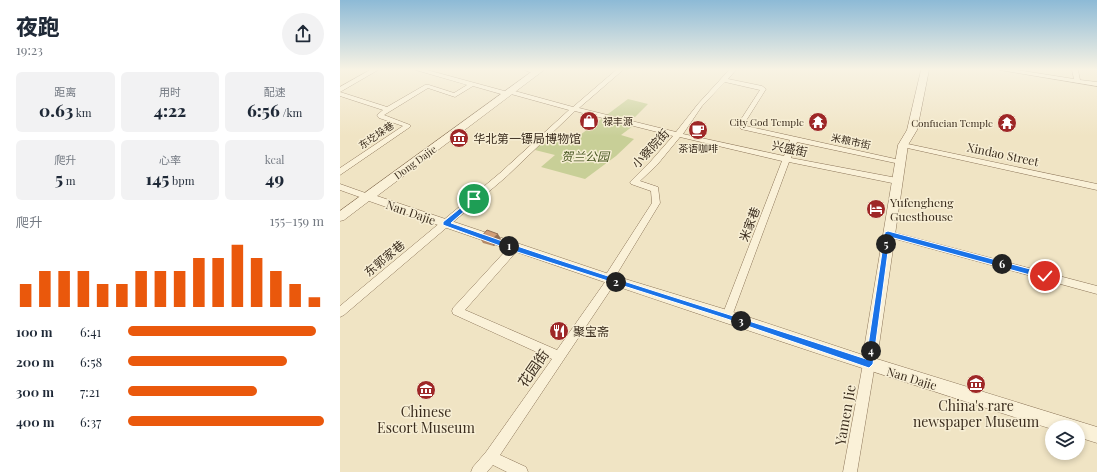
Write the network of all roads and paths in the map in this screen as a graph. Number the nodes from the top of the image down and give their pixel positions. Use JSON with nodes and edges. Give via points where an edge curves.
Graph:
{"nodes":[{"id":1,"x":417,"y":92,"type":"edge"},
{"id":2,"x":446,"y":92,"type":"edge"},
{"id":3,"x":460,"y":92,"type":"edge"},
{"id":4,"x":504,"y":92,"type":"edge"},
{"id":5,"x":594,"y":92,"type":"edge"},
{"id":6,"x":712,"y":92,"type":"edge"},
{"id":7,"x":761,"y":92,"type":"edge"},
{"id":8,"x":920,"y":92,"type":"edge"},
{"id":9,"x":509,"y":93,"type":"junction"},
{"id":10,"x":340,"y":94,"type":"edge"},
{"id":11,"x":388,"y":109,"type":"junction"},
{"id":12,"x":574,"y":109,"type":"junction"},
{"id":13,"x":678,"y":135,"type":"junction"},
{"id":14,"x":794,"y":140,"type":"junction"},
{"id":15,"x":903,"y":145,"type":"junction"},
{"id":16,"x":786,"y":159,"type":"junction"},
{"id":17,"x":900,"y":162,"type":"junction"},
{"id":18,"x":340,"y":172,"type":"edge"},
{"id":19,"x":897,"y":181,"type":"junction"},
{"id":20,"x":340,"y":187,"type":"edge"},
{"id":21,"x":1097,"y":187,"type":"edge"},
{"id":22,"x":368,"y":197,"type":"junction"},
{"id":23,"x":340,"y":217,"type":"edge"},
{"id":24,"x":446,"y":223,"type":"junction"},
{"id":25,"x":888,"y":234,"type":"junction"},
{"id":26,"x":514,"y":248,"type":"junction"},
{"id":27,"x":610,"y":280,"type":"junction"},
{"id":28,"x":1097,"y":290,"type":"edge"},
{"id":29,"x":340,"y":312,"type":"edge"},
{"id":30,"x":727,"y":316,"type":"junction"},
{"id":31,"x":560,"y":357,"type":"junction"},
{"id":32,"x":869,"y":364,"type":"junction"},
{"id":33,"x":1049,"y":420,"type":"edge"},
{"id":34,"x":1085,"y":431,"type":"edge"},
{"id":35,"x":1097,"y":435,"type":"edge"},
{"id":36,"x":491,"y":457,"type":"junction"},
{"id":37,"x":478,"y":472,"type":"edge"},
{"id":38,"x":521,"y":472,"type":"edge"},
{"id":39,"x":850,"y":472,"type":"edge"}],
"edges":[{"from":1,"to":11,"type":"street"},
{"from":2,"to":3,"type":"street","via":[[455,95]]},
{"from":4,"to":9,"type":"street","name":"兴盛街"},
{"from":5,"to":12,"type":"street","name":"东郭家巷"},
{"from":6,"to":13,"type":"street","name":"小察院街"},
{"from":7,"to":14,"type":"street","name":"米粮市街","via":[[741,124],[743,128]]},
{"from":8,"to":15,"type":"street","via":[[912,130]]},
{"from":9,"to":12,"type":"street","name":"兴盛街"},
{"from":9,"to":22,"type":"street","name":"Dong Dajie"},
{"from":10,"to":11,"type":"street","name":"东圪垛巷"},
{"from":11,"to":18,"type":"street","name":"东圪垛巷","via":[[380,115],[381,117],[408,126]]},
{"from":12,"to":13,"type":"street","name":"兴盛街"},
{"from":12,"to":24,"type":"street","name":"东郭家巷","via":[[503,175]]},
{"from":13,"to":16,"type":"street","name":"兴盛街"},
{"from":13,"to":27,"type":"street","name":"小察院街","via":[[634,182],[655,189],[656,203]]},
{"from":14,"to":16,"type":"street","name":"米家巷"},
{"from":14,"to":17,"type":"street","name":"米粮市街"},
{"from":15,"to":17,"type":"street"},
{"from":15,"to":21,"type":"street","name":"Xindao Street"},
{"from":16,"to":19,"type":"street","name":"兴盛街"},
{"from":16,"to":30,"type":"street","name":"米家巷"},
{"from":17,"to":19,"type":"street"},
{"from":19,"to":25,"type":"street"},
{"from":20,"to":22,"type":"street"},
{"from":22,"to":23,"type":"street","name":"Dong Dajie"},
{"from":22,"to":24,"type":"street","name":"Nan Dajie"},
{"from":24,"to":26,"type":"street","name":"Nan Dajie"},
{"from":24,"to":29,"type":"street","name":"东郭家巷"},
{"from":25,"to":28,"type":"street"},
{"from":25,"to":32,"type":"street"},
{"from":26,"to":27,"type":"street","name":"Nan Dajie"},
{"from":26,"to":31,"type":"street","via":[[457,311]]},
{"from":27,"to":30,"type":"street","name":"Nan Dajie"},
{"from":27,"to":31,"type":"street","name":"花园街"},
{"from":30,"to":32,"type":"street","name":"Nan Dajie"},
{"from":31,"to":36,"type":"street","name":"花园街"},
{"from":32,"to":33,"type":"street","name":"Nan Dajie"},
{"from":32,"to":39,"type":"street","name":"Yamen Jie"},
{"from":34,"to":35,"type":"street"},
{"from":36,"to":37,"type":"street","name":"花园街"},
{"from":36,"to":38,"type":"street"}]}
